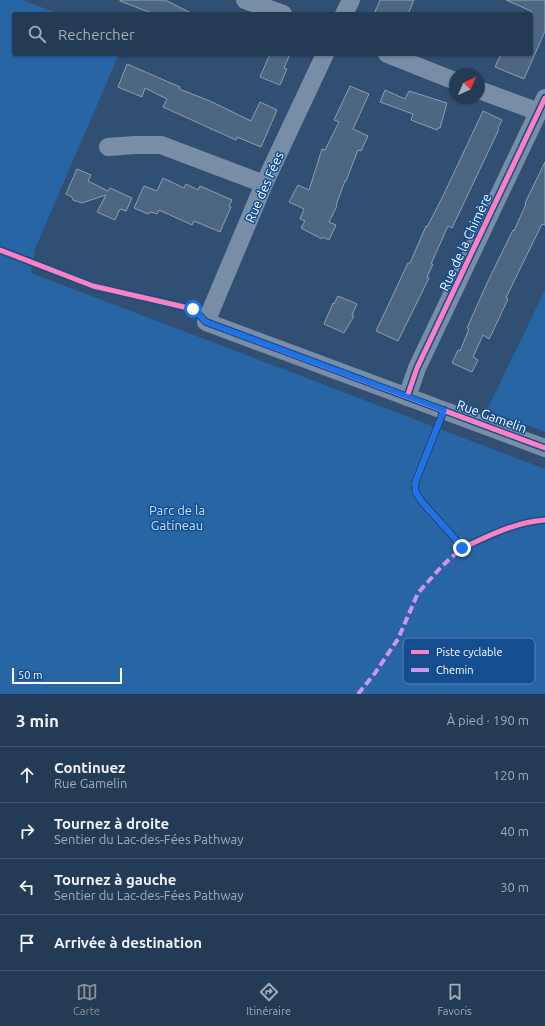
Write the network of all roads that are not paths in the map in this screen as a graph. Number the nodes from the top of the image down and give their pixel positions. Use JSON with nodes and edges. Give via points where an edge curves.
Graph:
{"nodes":[{"id":1,"x":245,"y":0,"type":"edge"},
{"id":2,"x":351,"y":0,"type":"edge"},
{"id":3,"x":278,"y":12,"type":"edge"},
{"id":4,"x":345,"y":12,"type":"edge"},
{"id":5,"x":324,"y":56,"type":"edge"},
{"id":6,"x":392,"y":56,"type":"edge"},
{"id":7,"x":449,"y":79,"type":"edge"},
{"id":8,"x":485,"y":91,"type":"edge"},
{"id":9,"x":542,"y":105,"type":"edge"},
{"id":10,"x":108,"y":147,"type":"dead end"},
{"id":11,"x":264,"y":184,"type":"junction"},
{"id":12,"x":206,"y":322,"type":"joint"},
{"id":13,"x":407,"y":397,"type":"junction"},
{"id":14,"x":545,"y":448,"type":"edge"}],
"edges":[{"from":1,"to":3,"type":"street"},
{"from":2,"to":4,"type":"street"},
{"from":5,"to":11,"type":"street","name":"Rue des Fées"},
{"from":6,"to":7,"type":"street"},
{"from":8,"to":9,"type":"street"},
{"from":9,"to":13,"type":"street","name":"Rue de la Chimère","via":[[417,368]]},
{"from":10,"to":11,"type":"street","via":[[161,145]]},
{"from":11,"to":12,"type":"street","name":"Rue des Fées"},
{"from":12,"to":13,"type":"street","name":"Rue Gamelin"},
{"from":13,"to":14,"type":"street","name":"Rue Gamelin"}]}
